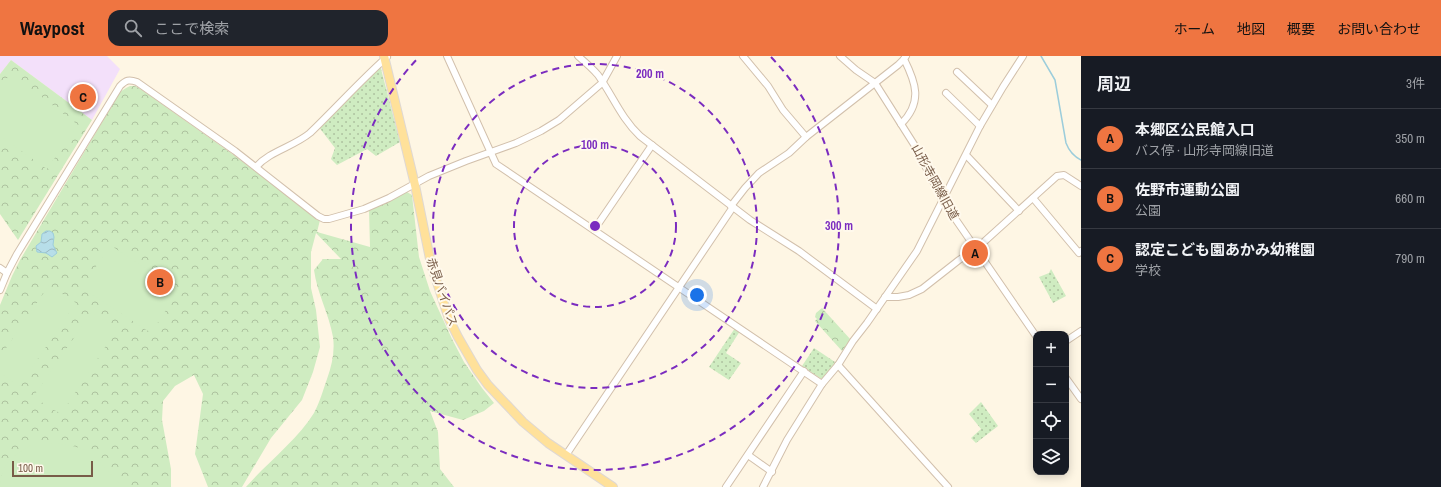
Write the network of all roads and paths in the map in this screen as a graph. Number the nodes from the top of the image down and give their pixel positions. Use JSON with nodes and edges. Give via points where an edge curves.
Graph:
{"nodes":[{"id":1,"x":446,"y":56,"type":"edge"},
{"id":2,"x":578,"y":56,"type":"edge"},
{"id":3,"x":617,"y":56,"type":"edge"},
{"id":4,"x":743,"y":56,"type":"edge"},
{"id":5,"x":840,"y":56,"type":"edge"},
{"id":6,"x":1023,"y":56,"type":"edge"},
{"id":7,"x":386,"y":57,"type":"edge"},
{"id":8,"x":905,"y":57,"type":"edge"},
{"id":9,"x":957,"y":72,"type":"dead end"},
{"id":10,"x":602,"y":83,"type":"junction"},
{"id":11,"x":875,"y":83,"type":"junction"},
{"id":12,"x":946,"y":93,"type":"dead end"},
{"id":13,"x":992,"y":105,"type":"junction"},
{"id":14,"x":901,"y":124,"type":"junction"},
{"id":15,"x":980,"y":126,"type":"junction"},
{"id":16,"x":806,"y":137,"type":"junction"},
{"id":17,"x":652,"y":145,"type":"junction"},
{"id":18,"x":490,"y":153,"type":"junction"},
{"id":19,"x":966,"y":156,"type":"junction"},
{"id":20,"x":256,"y":167,"type":"junction"},
{"id":21,"x":414,"y":184,"type":"junction"},
{"id":22,"x":1081,"y":186,"type":"edge"},
{"id":23,"x":1033,"y":198,"type":"junction"},
{"id":24,"x":943,"y":201,"type":"junction"},
{"id":25,"x":732,"y":206,"type":"junction"},
{"id":26,"x":1018,"y":211,"type":"junction"},
{"id":27,"x":594,"y":230,"type":"junction"},
{"id":28,"x":976,"y":249,"type":"junction"},
{"id":29,"x":1081,"y":251,"type":"edge"},
{"id":30,"x":0,"y":268,"type":"edge"},
{"id":31,"x":7,"y":273,"type":"junction"},
{"id":32,"x":679,"y":288,"type":"junction"},
{"id":33,"x":0,"y":290,"type":"edge"},
{"id":34,"x":885,"y":297,"type":"junction"},
{"id":35,"x":877,"y":309,"type":"junction"},
{"id":36,"x":1081,"y":331,"type":"edge"},
{"id":37,"x":1033,"y":332,"type":"edge"},
{"id":38,"x":1069,"y":339,"type":"edge"},
{"id":39,"x":838,"y":365,"type":"junction"},
{"id":40,"x":804,"y":371,"type":"junction"},
{"id":41,"x":1069,"y":382,"type":"edge"},
{"id":42,"x":822,"y":384,"type":"junction"},
{"id":43,"x":1081,"y":399,"type":"edge"},
{"id":44,"x":566,"y":455,"type":"junction"},
{"id":45,"x":748,"y":455,"type":"junction"},
{"id":46,"x":772,"y":472,"type":"junction"},
{"id":47,"x":614,"y":487,"type":"edge"},
{"id":48,"x":726,"y":487,"type":"edge"},
{"id":49,"x":763,"y":487,"type":"edge"},
{"id":50,"x":948,"y":487,"type":"edge"}],
"edges":[{"from":1,"to":18,"type":"street"},
{"from":2,"to":10,"type":"street"},
{"from":3,"to":10,"type":"street"},
{"from":4,"to":16,"type":"street"},
{"from":5,"to":11,"type":"street","name":"山形寺岡線旧道"},
{"from":6,"to":13,"type":"street"},
{"from":7,"to":20,"type":"street","via":[[309,133],[289,147],[267,157]]},
{"from":7,"to":21,"type":"main road","name":"赤見バイパス"},
{"from":8,"to":11,"type":"street"},
{"from":8,"to":14,"type":"street","via":[[913,77],[916,98]]},
{"from":9,"to":13,"type":"street"},
{"from":10,"to":17,"type":"street","via":[[632,128]]},
{"from":10,"to":18,"type":"street","via":[[559,120],[516,143]]},
{"from":11,"to":14,"type":"street","name":"山形寺岡線旧道"},
{"from":11,"to":16,"type":"street"},
{"from":12,"to":15,"type":"street"},
{"from":13,"to":15,"type":"street"},
{"from":14,"to":24,"type":"street","name":"山形寺岡線旧道"},
{"from":15,"to":19,"type":"street"},
{"from":16,"to":25,"type":"street","via":[[789,153],[759,173]]},
{"from":17,"to":25,"type":"street"},
{"from":17,"to":27,"type":"street"},
{"from":18,"to":21,"type":"street"},
{"from":18,"to":27,"type":"street","via":[[496,164]]},
{"from":19,"to":24,"type":"street"},
{"from":19,"to":26,"type":"street"},
{"from":20,"to":21,"type":"street","via":[[324,219],[364,209]]},
{"from":20,"to":31,"type":"street","via":[[137,82],[126,80],[52,195]]},
{"from":21,"to":44,"type":"main road","name":"赤見バイパス","via":[[433,271],[449,319],[458,337],[477,370],[499,398],[536,434]]},
{"from":22,"to":23,"type":"street","via":[[1064,175],[1059,176]]},
{"from":23,"to":26,"type":"street"},
{"from":23,"to":29,"type":"street","via":[[1079,252]]},
{"from":24,"to":28,"type":"street","name":"山形寺岡線旧道"},
{"from":24,"to":34,"type":"street","via":[[918,251]]},
{"from":25,"to":32,"type":"street"},
{"from":25,"to":35,"type":"street","via":[[799,251]]},
{"from":26,"to":28,"type":"street"},
{"from":27,"to":32,"type":"street"},
{"from":28,"to":34,"type":"street","via":[[922,289],[898,298]]},
{"from":28,"to":37,"type":"street","name":"山形寺岡線旧道"},
{"from":30,"to":31,"type":"street"},
{"from":31,"to":33,"type":"street"},
{"from":32,"to":40,"type":"street"},
{"from":32,"to":44,"type":"street"},
{"from":34,"to":35,"type":"street"},
{"from":35,"to":39,"type":"street"},
{"from":36,"to":38,"type":"street"},
{"from":39,"to":42,"type":"street"},
{"from":39,"to":50,"type":"street"},
{"from":40,"to":42,"type":"street"},
{"from":40,"to":45,"type":"street"},
{"from":41,"to":43,"type":"street"},
{"from":42,"to":46,"type":"street","via":[[787,440]]},
{"from":44,"to":47,"type":"main road","name":"赤見バイパス"},
{"from":45,"to":46,"type":"street"},
{"from":45,"to":48,"type":"street"},
{"from":46,"to":49,"type":"street"}]}
